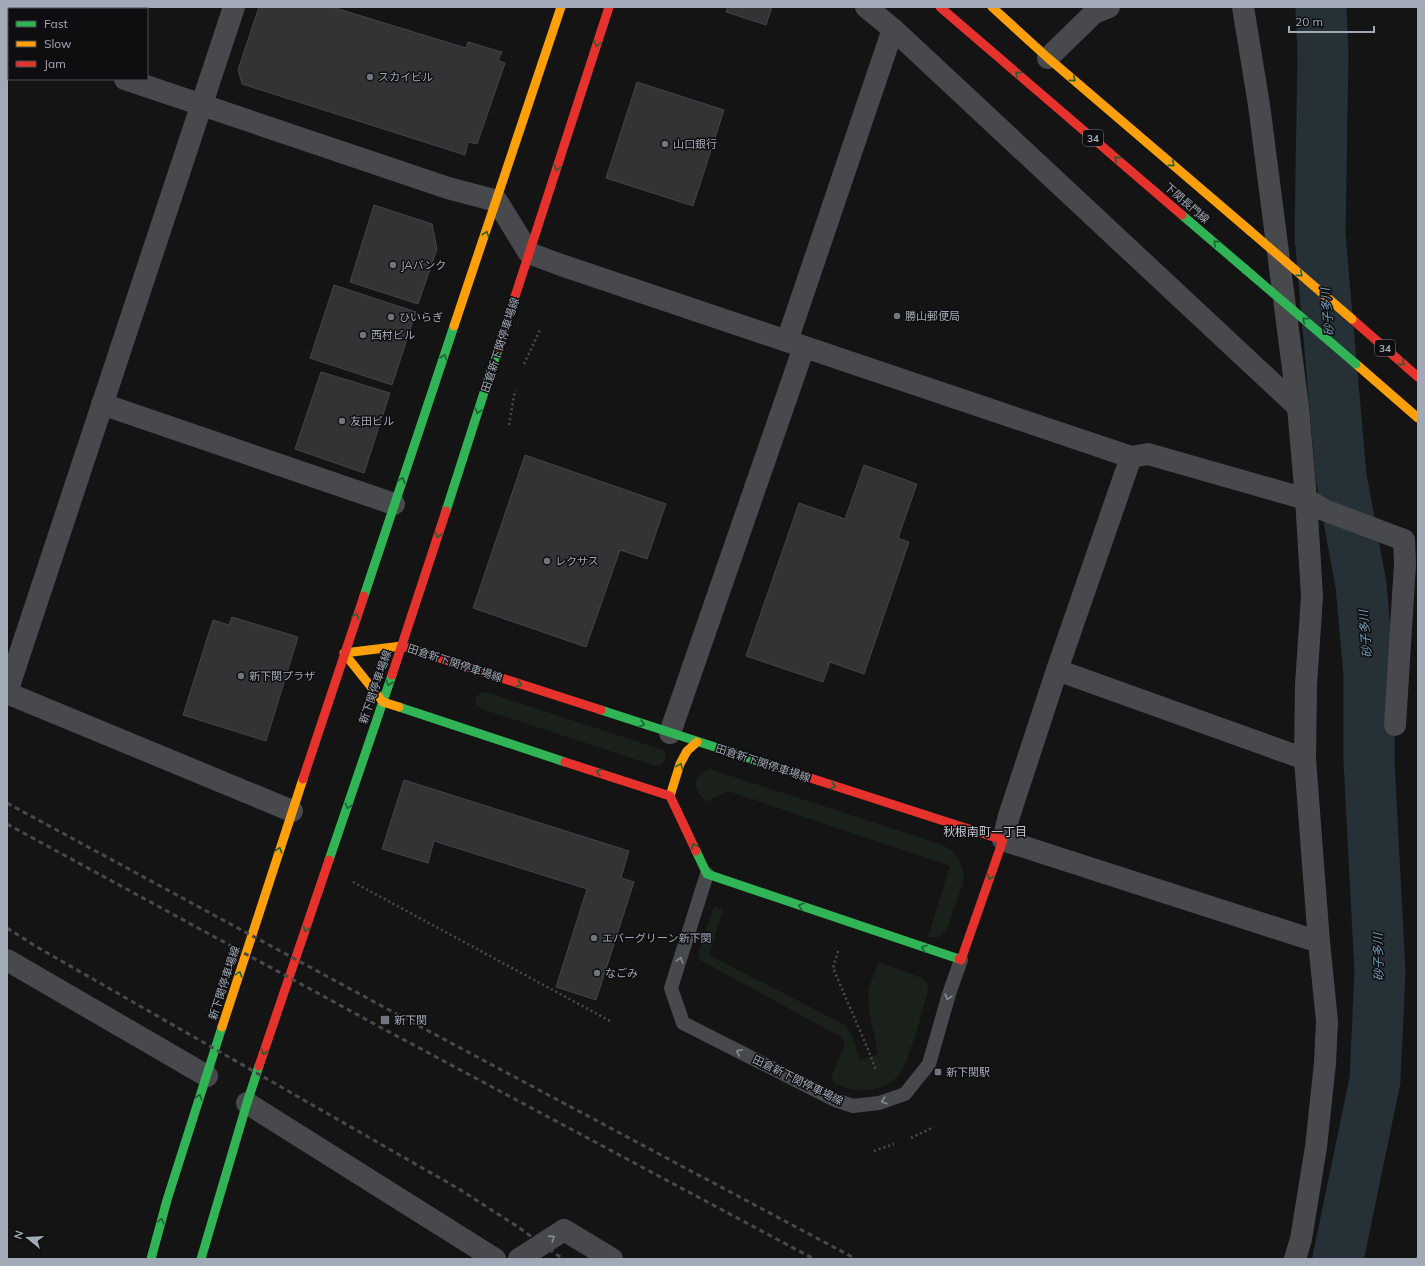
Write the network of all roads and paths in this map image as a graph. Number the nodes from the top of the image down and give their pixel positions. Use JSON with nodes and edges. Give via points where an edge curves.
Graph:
{"nodes":[{"id":1,"x":234,"y":7,"type":"edge"},
{"id":2,"x":561,"y":7,"type":"edge"},
{"id":3,"x":609,"y":7,"type":"edge"},
{"id":4,"x":866,"y":7,"type":"edge"},
{"id":5,"x":940,"y":7,"type":"edge"},
{"id":6,"x":992,"y":7,"type":"edge"},
{"id":7,"x":1109,"y":7,"type":"edge"},
{"id":8,"x":1243,"y":7,"type":"edge"},
{"id":9,"x":893,"y":29,"type":"junction"},
{"id":10,"x":1048,"y":58,"type":"junction"},
{"id":11,"x":128,"y":80,"type":"edge"},
{"id":12,"x":201,"y":104,"type":"junction"},
{"id":13,"x":497,"y":201,"type":"junction"},
{"id":14,"x":529,"y":253,"type":"junction"},
{"id":15,"x":540,"y":330,"type":"dead end"},
{"id":16,"x":795,"y":344,"type":"junction"},
{"id":17,"x":524,"y":364,"type":"dead end"},
{"id":18,"x":1418,"y":377,"type":"edge"},
{"id":19,"x":515,"y":390,"type":"dead end"},
{"id":20,"x":102,"y":404,"type":"junction"},
{"id":21,"x":1298,"y":407,"type":"junction"},
{"id":22,"x":1418,"y":418,"type":"edge"},
{"id":23,"x":509,"y":425,"type":"dead end"},
{"id":24,"x":1131,"y":457,"type":"junction"},
{"id":25,"x":394,"y":504,"type":"junction"},
{"id":26,"x":1315,"y":505,"type":"junction"},
{"id":27,"x":402,"y":646,"type":"junction"},
{"id":28,"x":344,"y":653,"type":"junction"},
{"id":29,"x":1057,"y":670,"type":"junction"},
{"id":30,"x":7,"y":692,"type":"edge"},
{"id":31,"x":383,"y":702,"type":"junction"},
{"id":32,"x":1395,"y":724,"type":"dead end"},
{"id":33,"x":670,"y":733,"type":"junction"},
{"id":34,"x":697,"y":742,"type":"junction"},
{"id":35,"x":1305,"y":759,"type":"junction"},
{"id":36,"x":670,"y":796,"type":"junction"},
{"id":37,"x":292,"y":811,"type":"junction"},
{"id":38,"x":1003,"y":840,"type":"junction"},
{"id":39,"x":707,"y":874,"type":"junction"},
{"id":40,"x":353,"y":882,"type":"dead end"},
{"id":41,"x":1319,"y":942,"type":"junction"},
{"id":42,"x":838,"y":951,"type":"dead end"},
{"id":43,"x":7,"y":960,"type":"edge"},
{"id":44,"x":961,"y":960,"type":"junction"},
{"id":45,"x":612,"y":1022,"type":"dead end"},
{"id":46,"x":876,"y":1070,"type":"dead end"},
{"id":47,"x":207,"y":1076,"type":"junction"},
{"id":48,"x":247,"y":1103,"type":"junction"},
{"id":49,"x":934,"y":1127,"type":"dead end"},
{"id":50,"x":911,"y":1138,"type":"dead end"},
{"id":51,"x":894,"y":1144,"type":"dead end"},
{"id":52,"x":874,"y":1151,"type":"dead end"},
{"id":53,"x":151,"y":1259,"type":"edge"},
{"id":54,"x":201,"y":1259,"type":"edge"},
{"id":55,"x":496,"y":1259,"type":"edge"},
{"id":56,"x":519,"y":1259,"type":"edge"},
{"id":57,"x":612,"y":1259,"type":"edge"},
{"id":58,"x":1295,"y":1259,"type":"edge"}],
"edges":[{"from":1,"to":12,"type":"street"},
{"from":2,"to":13,"type":"main road"},
{"from":3,"to":14,"type":"main road","name":"田倉新下関停車場線","one_way":true},
{"from":4,"to":9,"type":"street"},
{"from":22,"to":5,"type":"main road","name":"下関長門線","number":"34","one_way":true,"bridge":true},
{"from":6,"to":10,"type":"main road","name":"下関長門線","number":"34"},
{"from":7,"to":10,"type":"street","via":[[1094,13]]},
{"from":8,"to":21,"type":"street","via":[[1259,104]]},
{"from":9,"to":16,"type":"street"},
{"from":9,"to":21,"type":"street"},
{"from":10,"to":18,"type":"main road","name":"下関長門線","number":"34","one_way":true,"bridge":true},
{"from":11,"to":12,"type":"street"},
{"from":12,"to":13,"type":"street","via":[[448,188]]},
{"from":12,"to":20,"type":"street"},
{"from":13,"to":14,"type":"street"},
{"from":25,"to":13,"type":"main road","one_way":true},
{"from":14,"to":16,"type":"street"},
{"from":14,"to":27,"type":"main road","name":"田倉新下関停車場線","one_way":true},
{"from":15,"to":17,"type":"path"},
{"from":16,"to":24,"type":"street"},
{"from":16,"to":33,"type":"street"},
{"from":19,"to":23,"type":"path"},
{"from":20,"to":25,"type":"street"},
{"from":20,"to":30,"type":"street"},
{"from":21,"to":26,"type":"street"},
{"from":24,"to":26,"type":"street","via":[[1148,454]]},
{"from":24,"to":29,"type":"street"},
{"from":28,"to":25,"type":"main road","one_way":true},
{"from":26,"to":32,"type":"street","via":[[1404,540],[1405,564]]},
{"from":26,"to":35,"type":"street"},
{"from":27,"to":28,"type":"main road","name":"新下関停車場線"},
{"from":27,"to":31,"type":"main road","name":"新下関停車場線","one_way":true},
{"from":27,"to":33,"type":"main road","name":"田倉新下関停車場線","one_way":true},
{"from":28,"to":31,"type":"main road"},
{"from":28,"to":37,"type":"main road","name":"新下関停車場線"},
{"from":29,"to":35,"type":"street"},
{"from":29,"to":38,"type":"street"},
{"from":30,"to":37,"type":"street"},
{"from":36,"to":31,"type":"main road","one_way":true},
{"from":31,"to":48,"type":"main road","name":"新下関停車場線","one_way":true},
{"from":33,"to":34,"type":"main road","name":"田倉新下関停車場線"},
{"from":36,"to":34,"type":"main road","one_way":true,"via":[[680,764],[687,751]]},
{"from":34,"to":38,"type":"main road","name":"田倉新下関停車場線","one_way":true},
{"from":35,"to":41,"type":"street"},
{"from":39,"to":36,"type":"main road","one_way":true},
{"from":47,"to":37,"type":"main road","name":"新下関停車場線","one_way":true},
{"from":38,"to":41,"type":"street"},
{"from":38,"to":44,"type":"main road","name":"田倉新下関停車場線","one_way":true},
{"from":44,"to":39,"type":"main road","one_way":true},
{"from":44,"to":39,"type":"lane","name":"田倉新下関停車場線","one_way":true,"via":[[929,1064],[905,1094],[879,1103],[853,1106],[835,1100],[683,1023],[671,988]]},
{"from":40,"to":45,"type":"path"},
{"from":41,"to":58,"type":"street","via":[[1327,1021],[1325,1063],[1316,1147],[1301,1239]]},
{"from":42,"to":46,"type":"path","via":[[833,968]]},
{"from":43,"to":47,"type":"street"},
{"from":53,"to":47,"type":"main road","name":"新下関停車場線","one_way":true},
{"from":48,"to":54,"type":"main road","name":"新下関停車場線"},
{"from":48,"to":55,"type":"street"},
{"from":49,"to":50,"type":"path"},
{"from":51,"to":52,"type":"path"},
{"from":56,"to":57,"type":"street","one_way":true,"via":[[564,1230]]}]}
